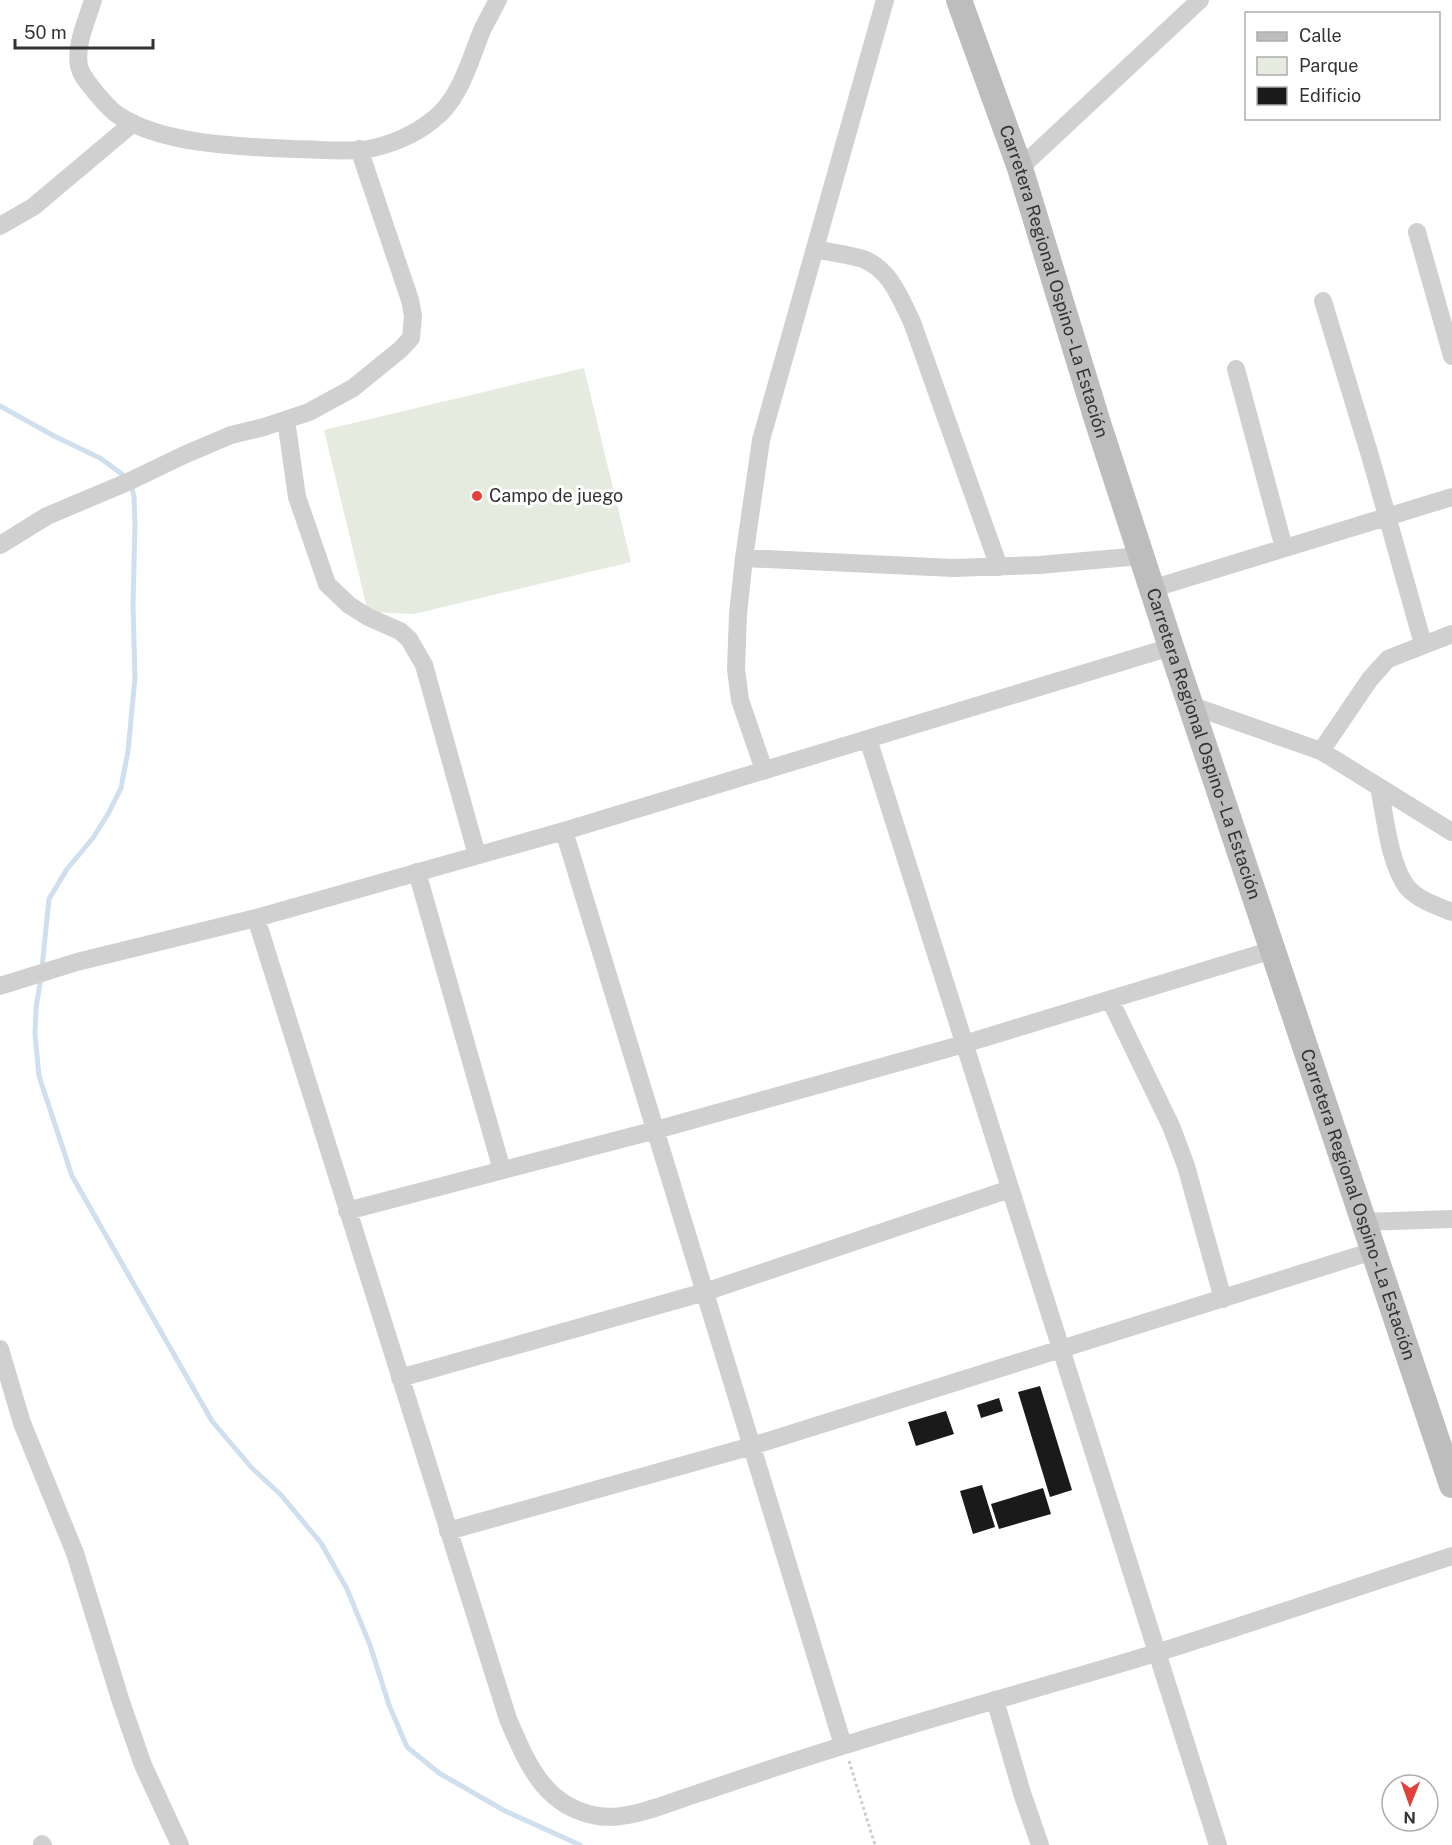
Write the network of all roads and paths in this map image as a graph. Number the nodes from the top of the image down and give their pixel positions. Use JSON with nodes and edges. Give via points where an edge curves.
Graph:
{"nodes":[{"id":1,"x":93,"y":0,"type":"edge"},
{"id":2,"x":498,"y":0,"type":"edge"},
{"id":3,"x":885,"y":0,"type":"edge"},
{"id":4,"x":959,"y":0,"type":"edge"},
{"id":5,"x":1200,"y":0,"type":"edge"},
{"id":6,"x":133,"y":123,"type":"junction"},
{"id":7,"x":359,"y":149,"type":"junction"},
{"id":8,"x":1020,"y":168,"type":"junction"},
{"id":9,"x":0,"y":226,"type":"edge"},
{"id":10,"x":1417,"y":232,"type":"dead end"},
{"id":11,"x":816,"y":249,"type":"junction"},
{"id":12,"x":1323,"y":302,"type":"dead end"},
{"id":13,"x":1452,"y":356,"type":"edge"},
{"id":14,"x":1236,"y":369,"type":"dead end"},
{"id":15,"x":286,"y":420,"type":"junction"},
{"id":16,"x":1452,"y":497,"type":"edge"},
{"id":17,"x":1388,"y":516,"type":"junction"},
{"id":18,"x":0,"y":544,"type":"edge"},
{"id":19,"x":1284,"y":548,"type":"junction"},
{"id":20,"x":1141,"y":556,"type":"junction"},
{"id":21,"x":744,"y":558,"type":"junction"},
{"id":22,"x":999,"y":567,"type":"junction"},
{"id":23,"x":1152,"y":589,"type":"junction"},
{"id":24,"x":1452,"y":634,"type":"edge"},
{"id":25,"x":1424,"y":644,"type":"junction"},
{"id":26,"x":1171,"y":648,"type":"junction"},
{"id":27,"x":1190,"y":705,"type":"junction"},
{"id":28,"x":868,"y":740,"type":"junction"},
{"id":29,"x":1321,"y":751,"type":"junction"},
{"id":30,"x":764,"y":770,"type":"junction"},
{"id":31,"x":1379,"y":787,"type":"junction"},
{"id":32,"x":564,"y":831,"type":"junction"},
{"id":33,"x":1452,"y":832,"type":"edge"},
{"id":34,"x":477,"y":855,"type":"junction"},
{"id":35,"x":417,"y":872,"type":"junction"},
{"id":36,"x":1452,"y":912,"type":"edge"},
{"id":37,"x":256,"y":918,"type":"junction"},
{"id":38,"x":1272,"y":950,"type":"junction"},
{"id":39,"x":0,"y":986,"type":"edge"},
{"id":40,"x":1110,"y":1000,"type":"junction"},
{"id":41,"x":964,"y":1044,"type":"junction"},
{"id":42,"x":656,"y":1130,"type":"junction"},
{"id":43,"x":502,"y":1170,"type":"junction"},
{"id":44,"x":1010,"y":1189,"type":"junction"},
{"id":45,"x":347,"y":1211,"type":"junction"},
{"id":46,"x":1452,"y":1219,"type":"edge"},
{"id":47,"x":1364,"y":1222,"type":"junction"},
{"id":48,"x":1373,"y":1251,"type":"junction"},
{"id":49,"x":705,"y":1292,"type":"junction"},
{"id":50,"x":1222,"y":1299,"type":"junction"},
{"id":51,"x":0,"y":1348,"type":"edge"},
{"id":52,"x":1061,"y":1350,"type":"junction"},
{"id":53,"x":400,"y":1378,"type":"junction"},
{"id":54,"x":752,"y":1446,"type":"junction"},
{"id":55,"x":1452,"y":1485,"type":"edge"},
{"id":56,"x":448,"y":1531,"type":"junction"},
{"id":57,"x":1452,"y":1556,"type":"edge"},
{"id":58,"x":1157,"y":1653,"type":"junction"},
{"id":59,"x":995,"y":1700,"type":"junction"},
{"id":60,"x":843,"y":1745,"type":"junction"},
{"id":61,"x":180,"y":1845,"type":"edge"},
{"id":62,"x":875,"y":1845,"type":"edge"},
{"id":63,"x":1040,"y":1845,"type":"edge"},
{"id":64,"x":1218,"y":1845,"type":"edge"}],
"edges":[{"from":1,"to":6,"type":"street","via":[[78,52],[79,68],[100,98]]},
{"from":2,"to":7,"type":"street","via":[[453,99],[436,118],[395,141]]},
{"from":3,"to":11,"type":"street"},
{"from":4,"to":8,"type":"main road","name":"Carretera Regional Ospino - La Estación"},
{"from":5,"to":8,"type":"street"},
{"from":6,"to":7,"type":"street","via":[[184,139],[224,146]]},
{"from":6,"to":9,"type":"street","via":[[33,207]]},
{"from":7,"to":15,"type":"street","via":[[410,300],[414,328],[401,349],[353,388]]},
{"from":8,"to":20,"type":"main road","name":"Carretera Regional Ospino - La Estación"},
{"from":10,"to":13,"type":"street"},
{"from":11,"to":21,"type":"street","via":[[761,440]]},
{"from":11,"to":22,"type":"street","via":[[863,259],[881,270],[895,287],[912,322]]},
{"from":12,"to":17,"type":"street"},
{"from":14,"to":19,"type":"street"},
{"from":15,"to":18,"type":"street","via":[[231,435],[184,454],[47,516]]},
{"from":15,"to":34,"type":"street","via":[[297,497],[327,584],[349,605],[400,631],[424,665]]},
{"from":16,"to":17,"type":"street"},
{"from":17,"to":19,"type":"street"},
{"from":17,"to":25,"type":"street"},
{"from":19,"to":23,"type":"street"},
{"from":20,"to":22,"type":"street"},
{"from":20,"to":23,"type":"main road","name":"Carretera Regional Ospino - La Estación"},
{"from":21,"to":22,"type":"street"},
{"from":21,"to":30,"type":"street","via":[[736,669],[740,700]]},
{"from":23,"to":26,"type":"main road","name":"Carretera Regional Ospino - La Estación"},
{"from":24,"to":25,"type":"street"},
{"from":25,"to":29,"type":"street","via":[[1380,666]]},
{"from":26,"to":27,"type":"main road","name":"Carretera Regional Ospino - La Estación"},
{"from":26,"to":28,"type":"street"},
{"from":27,"to":29,"type":"street"},
{"from":27,"to":38,"type":"main road","name":"Carretera Regional Ospino - La Estación"},
{"from":28,"to":30,"type":"street"},
{"from":28,"to":41,"type":"street"},
{"from":29,"to":31,"type":"street"},
{"from":30,"to":32,"type":"street"},
{"from":31,"to":33,"type":"street"},
{"from":31,"to":36,"type":"street","via":[[1399,873],[1408,888],[1425,901]]},
{"from":32,"to":34,"type":"street"},
{"from":32,"to":42,"type":"street"},
{"from":34,"to":35,"type":"street"},
{"from":35,"to":37,"type":"street"},
{"from":35,"to":43,"type":"street"},
{"from":37,"to":39,"type":"street","via":[[77,962]]},
{"from":37,"to":45,"type":"street"},
{"from":38,"to":40,"type":"street"},
{"from":38,"to":47,"type":"main road","name":"Carretera Regional Ospino - La Estación"},
{"from":40,"to":41,"type":"street"},
{"from":40,"to":50,"type":"street","via":[[1171,1126],[1186,1166]]},
{"from":41,"to":42,"type":"street"},
{"from":41,"to":44,"type":"street"},
{"from":42,"to":43,"type":"street"},
{"from":42,"to":49,"type":"street"},
{"from":43,"to":45,"type":"street"},
{"from":44,"to":49,"type":"street"},
{"from":44,"to":52,"type":"street"},
{"from":45,"to":53,"type":"street"},
{"from":46,"to":47,"type":"street"},
{"from":47,"to":48,"type":"main road","name":"Carretera Regional Ospino - La Estación"},
{"from":48,"to":50,"type":"street"},
{"from":48,"to":55,"type":"main road","name":"Carretera Regional Ospino - La Estación"},
{"from":49,"to":53,"type":"street"},
{"from":49,"to":54,"type":"street"},
{"from":50,"to":52,"type":"street"},
{"from":51,"to":61,"type":"street","via":[[22,1423],[75,1553],[121,1702]]},
{"from":52,"to":54,"type":"street"},
{"from":52,"to":58,"type":"street"},
{"from":53,"to":56,"type":"street"},
{"from":54,"to":56,"type":"street"},
{"from":54,"to":60,"type":"street"},
{"from":56,"to":60,"type":"street","via":[[522,1752],[538,1780],[559,1800],[577,1810],[623,1816]]},
{"from":57,"to":58,"type":"street"},
{"from":58,"to":59,"type":"street"},
{"from":58,"to":64,"type":"street"},
{"from":59,"to":60,"type":"street"},
{"from":59,"to":63,"type":"street"},
{"from":60,"to":62,"type":"path"}]}
